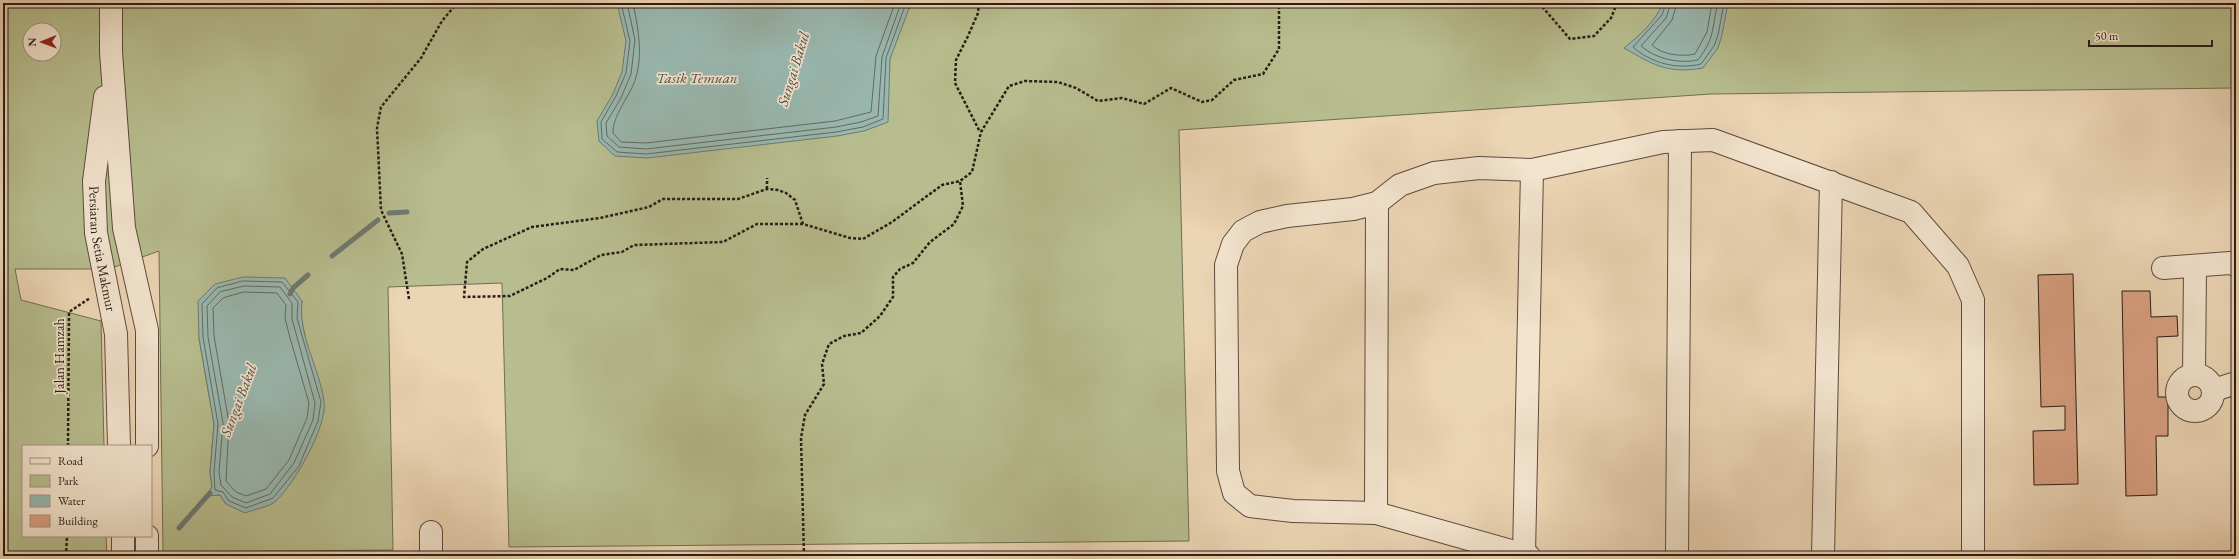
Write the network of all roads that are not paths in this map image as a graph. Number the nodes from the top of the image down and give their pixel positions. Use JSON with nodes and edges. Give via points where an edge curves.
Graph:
{"nodes":[{"id":1,"x":111,"y":3,"type":"edge"},
{"id":2,"x":111,"y":52,"type":"junction"},
{"id":3,"x":1680,"y":141,"type":"junction"},
{"id":4,"x":1532,"y":170,"type":"junction"},
{"id":5,"x":1831,"y":182,"type":"junction"},
{"id":6,"x":1377,"y":203,"type":"junction"},
{"id":7,"x":2236,"y":265,"type":"edge"},
{"id":8,"x":2195,"y":267,"type":"junction"},
{"id":9,"x":2163,"y":268,"type":"dead end"},
{"id":10,"x":2194,"y":375,"type":"junction"},
{"id":11,"x":2236,"y":383,"type":"edge"},
{"id":12,"x":2214,"y":390,"type":"junction"},
{"id":13,"x":119,"y":445,"type":"edge"},
{"id":14,"x":147,"y":445,"type":"edge"},
{"id":15,"x":1376,"y":513,"type":"junction"},
{"id":16,"x":431,"y":532,"type":"dead end"},
{"id":17,"x":122,"y":537,"type":"edge"},
{"id":18,"x":147,"y":537,"type":"edge"},
{"id":19,"x":1526,"y":555,"type":"edge"},
{"id":20,"x":123,"y":556,"type":"edge"},
{"id":21,"x":147,"y":556,"type":"edge"},
{"id":22,"x":431,"y":556,"type":"edge"},
{"id":23,"x":1677,"y":556,"type":"edge"},
{"id":24,"x":1823,"y":556,"type":"edge"},
{"id":25,"x":1973,"y":556,"type":"edge"}],
"edges":[{"from":1,"to":2,"type":"street","name":"Persiaran Setia Makmur"},
{"from":2,"to":13,"type":"street","name":"Persiaran Setia Makmur","via":[[94,182],[96,233],[116,334]]},
{"from":2,"to":14,"type":"street","name":"Persiaran Setia Makmur","via":[[124,228],[147,330]]},
{"from":3,"to":4,"type":"street","via":[[1663,142]]},
{"from":3,"to":5,"type":"street","via":[[1713,140]]},
{"from":3,"to":23,"type":"street"},
{"from":4,"to":6,"type":"street","via":[[1479,168],[1434,173],[1400,185]]},
{"from":4,"to":19,"type":"street"},
{"from":5,"to":24,"type":"street"},
{"from":5,"to":25,"type":"street","via":[[1911,212],[1958,266],[1973,300]]},
{"from":6,"to":15,"type":"street"},
{"from":6,"to":15,"type":"street","via":[[1353,209],[1287,216],[1260,222],[1243,231],[1233,244],[1226,265],[1228,471],[1234,493],[1250,506],[1293,511]]},
{"from":7,"to":8,"type":"street","via":[[2230,262]]},
{"from":8,"to":9,"type":"street"},
{"from":8,"to":10,"type":"street"},
{"from":10,"to":12,"type":"street","via":[[2202,376],[2209,381]]},
{"from":10,"to":12,"type":"street","via":[[2180,382],[2177,398],[2181,405],[2188,410],[2203,409],[2210,404]]},
{"from":11,"to":12,"type":"street"},
{"from":15,"to":19,"type":"street"},
{"from":16,"to":22,"type":"street"},
{"from":17,"to":20,"type":"street"},
{"from":18,"to":21,"type":"street"}]}
